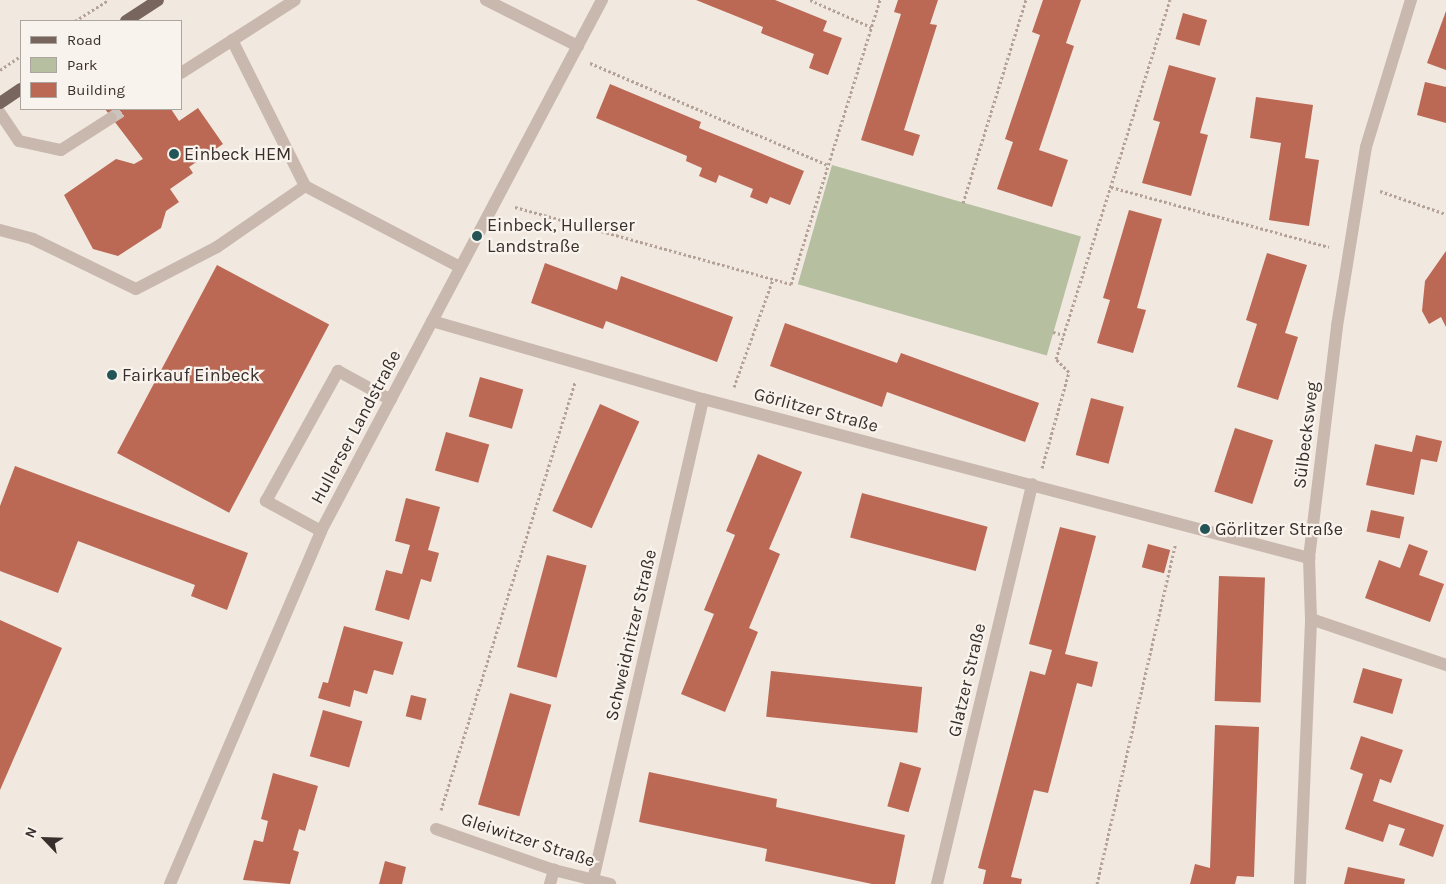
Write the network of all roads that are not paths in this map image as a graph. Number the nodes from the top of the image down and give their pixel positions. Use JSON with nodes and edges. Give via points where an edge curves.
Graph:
{"nodes":[{"id":1,"x":158,"y":0,"type":"edge"},
{"id":2,"x":295,"y":0,"type":"edge"},
{"id":3,"x":486,"y":0,"type":"edge"},
{"id":4,"x":602,"y":0,"type":"edge"},
{"id":5,"x":1412,"y":0,"type":"edge"},
{"id":6,"x":128,"y":20,"type":"edge"},
{"id":7,"x":232,"y":40,"type":"junction"},
{"id":8,"x":575,"y":51,"type":"junction"},
{"id":9,"x":182,"y":72,"type":"edge"},
{"id":10,"x":20,"y":90,"type":"edge"},
{"id":11,"x":0,"y":103,"type":"edge"},
{"id":12,"x":0,"y":113,"type":"edge"},
{"id":13,"x":111,"y":118,"type":"tunnel mouth"},
{"id":14,"x":305,"y":186,"type":"junction"},
{"id":15,"x":0,"y":230,"type":"edge"},
{"id":16,"x":460,"y":268,"type":"junction"},
{"id":17,"x":432,"y":321,"type":"junction"},
{"id":18,"x":703,"y":399,"type":"junction"},
{"id":19,"x":391,"y":400,"type":"junction"},
{"id":20,"x":1035,"y":485,"type":"junction"},
{"id":21,"x":320,"y":531,"type":"junction"},
{"id":22,"x":1309,"y":558,"type":"junction"},
{"id":23,"x":1311,"y":619,"type":"junction"},
{"id":24,"x":1446,"y":665,"type":"edge"},
{"id":25,"x":436,"y":829,"type":"road end"},
{"id":26,"x":554,"y":870,"type":"junction"},
{"id":27,"x":593,"y":880,"type":"junction"},
{"id":28,"x":170,"y":884,"type":"edge"},
{"id":29,"x":550,"y":884,"type":"edge"},
{"id":30,"x":610,"y":884,"type":"edge"},
{"id":31,"x":937,"y":884,"type":"edge"},
{"id":32,"x":1300,"y":884,"type":"edge"}],
"edges":[{"from":1,"to":6,"type":"main road"},
{"from":2,"to":7,"type":"street"},
{"from":3,"to":8,"type":"street"},
{"from":4,"to":8,"type":"street","name":"Hullerser Landstraße"},
{"from":5,"to":22,"type":"street","name":"Sülbecksweg","via":[[1366,148],[1349,252]]},
{"from":7,"to":9,"type":"street"},
{"from":7,"to":14,"type":"street"},
{"from":8,"to":16,"type":"street","name":"Hullerser Landstraße"},
{"from":10,"to":11,"type":"main road"},
{"from":12,"to":13,"type":"street","via":[[19,141],[60,150]]},
{"from":14,"to":15,"type":"street","via":[[217,247],[136,289],[33,239]]},
{"from":14,"to":16,"type":"street"},
{"from":16,"to":17,"type":"street","name":"Hullerser Landstraße"},
{"from":17,"to":18,"type":"street","name":"Görlitzer Straße"},
{"from":17,"to":19,"type":"street","name":"Hullerser Landstraße"},
{"from":18,"to":20,"type":"street","name":"Görlitzer Straße"},
{"from":18,"to":27,"type":"street","name":"Schweidnitzer Straße"},
{"from":19,"to":21,"type":"street","name":"Hullerser Landstraße"},
{"from":19,"to":21,"type":"street","via":[[338,371],[266,501]]},
{"from":20,"to":22,"type":"street","name":"Görlitzer Straße"},
{"from":20,"to":31,"type":"street","name":"Glatzer Straße"},
{"from":21,"to":28,"type":"street","name":"Hullerser Landstraße"},
{"from":22,"to":23,"type":"street","name":"Sülbecksweg"},
{"from":23,"to":24,"type":"street"},
{"from":23,"to":32,"type":"street","name":"Sülbecksweg"},
{"from":25,"to":26,"type":"street","name":"Gleiwitzer Straße"},
{"from":26,"to":27,"type":"street","name":"Gleiwitzer Straße"},
{"from":26,"to":29,"type":"street"},
{"from":27,"to":30,"type":"street","name":"Gleiwitzer Straße"}]}
